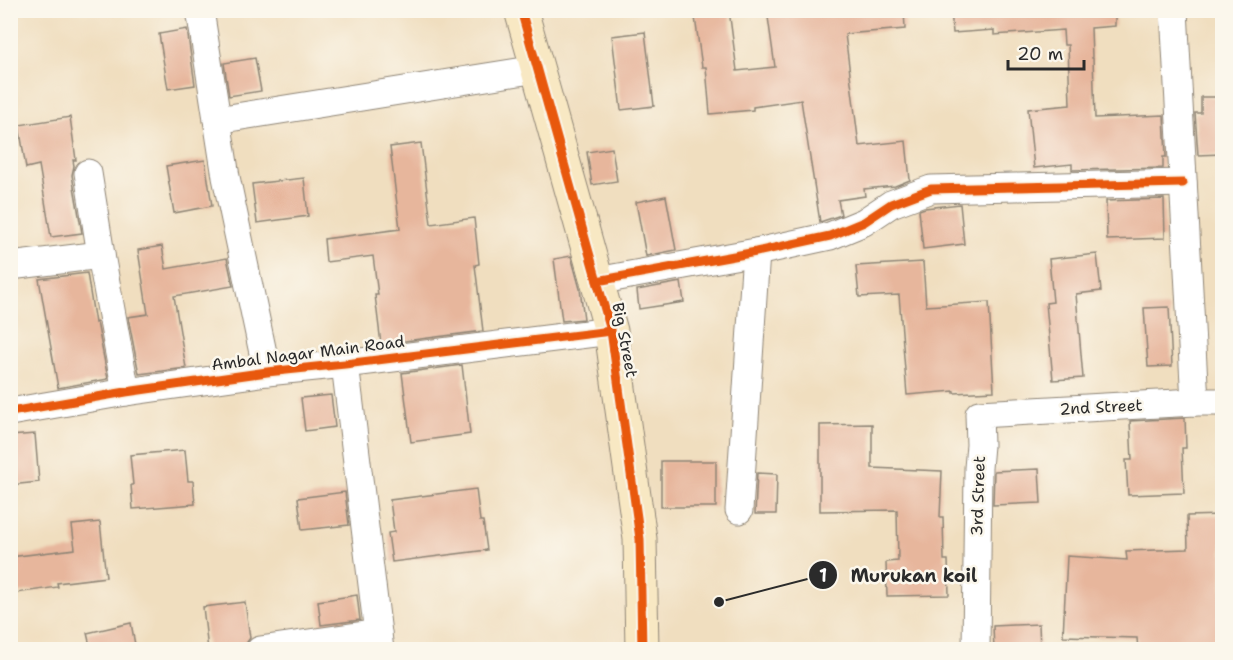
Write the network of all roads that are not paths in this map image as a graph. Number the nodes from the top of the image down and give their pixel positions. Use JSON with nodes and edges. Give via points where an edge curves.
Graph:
{"nodes":[{"id":1,"x":200,"y":10,"type":"edge"},
{"id":2,"x":521,"y":10,"type":"edge"},
{"id":3,"x":1174,"y":10,"type":"edge"},
{"id":4,"x":537,"y":69,"type":"junction"},
{"id":5,"x":217,"y":120,"type":"junction"},
{"id":6,"x":88,"y":172,"type":"dead end"},
{"id":7,"x":1183,"y":183,"type":"junction"},
{"id":8,"x":756,"y":252,"type":"junction"},
{"id":9,"x":101,"y":255,"type":"junction"},
{"id":10,"x":10,"y":266,"type":"edge"},
{"id":11,"x":597,"y":280,"type":"junction"},
{"id":12,"x":611,"y":331,"type":"junction"},
{"id":13,"x":345,"y":364,"type":"junction"},
{"id":14,"x":267,"y":372,"type":"junction"},
{"id":15,"x":126,"y":392,"type":"junction"},
{"id":16,"x":1195,"y":402,"type":"junction"},
{"id":17,"x":1222,"y":402,"type":"edge"},
{"id":18,"x":10,"y":412,"type":"edge"},
{"id":19,"x":979,"y":414,"type":"joint"},
{"id":20,"x":739,"y":510,"type":"dead end"},
{"id":21,"x":379,"y":641,"type":"edge"},
{"id":22,"x":260,"y":650,"type":"edge"},
{"id":23,"x":642,"y":650,"type":"edge"},
{"id":24,"x":976,"y":650,"type":"edge"}],
"edges":[{"from":1,"to":5,"type":"street"},
{"from":2,"to":4,"type":"street","name":"Big Street"},
{"from":3,"to":7,"type":"street"},
{"from":4,"to":5,"type":"street"},
{"from":4,"to":11,"type":"street","name":"Big Street"},
{"from":5,"to":14,"type":"street"},
{"from":6,"to":9,"type":"street"},
{"from":7,"to":8,"type":"street","via":[[931,189],[891,204],[864,222],[830,236]]},
{"from":7,"to":16,"type":"street"},
{"from":8,"to":11,"type":"street"},
{"from":8,"to":20,"type":"street"},
{"from":9,"to":10,"type":"street"},
{"from":9,"to":15,"type":"street"},
{"from":11,"to":12,"type":"street","name":"Big Street"},
{"from":12,"to":13,"type":"street","name":"Ambal Nagar Main Road"},
{"from":12,"to":23,"type":"street","name":"Big Street","via":[[640,539]]},
{"from":13,"to":14,"type":"street","name":"Ambal Nagar Main Road"},
{"from":13,"to":21,"type":"street"},
{"from":14,"to":15,"type":"street","name":"Ambal Nagar Main Road"},
{"from":15,"to":18,"type":"street","name":"Ambal Nagar Main Road"},
{"from":16,"to":17,"type":"street","name":"2nd Street"},
{"from":16,"to":19,"type":"street","name":"2nd Street"},
{"from":19,"to":24,"type":"street","name":"3rd Street"},
{"from":21,"to":22,"type":"street"}]}
